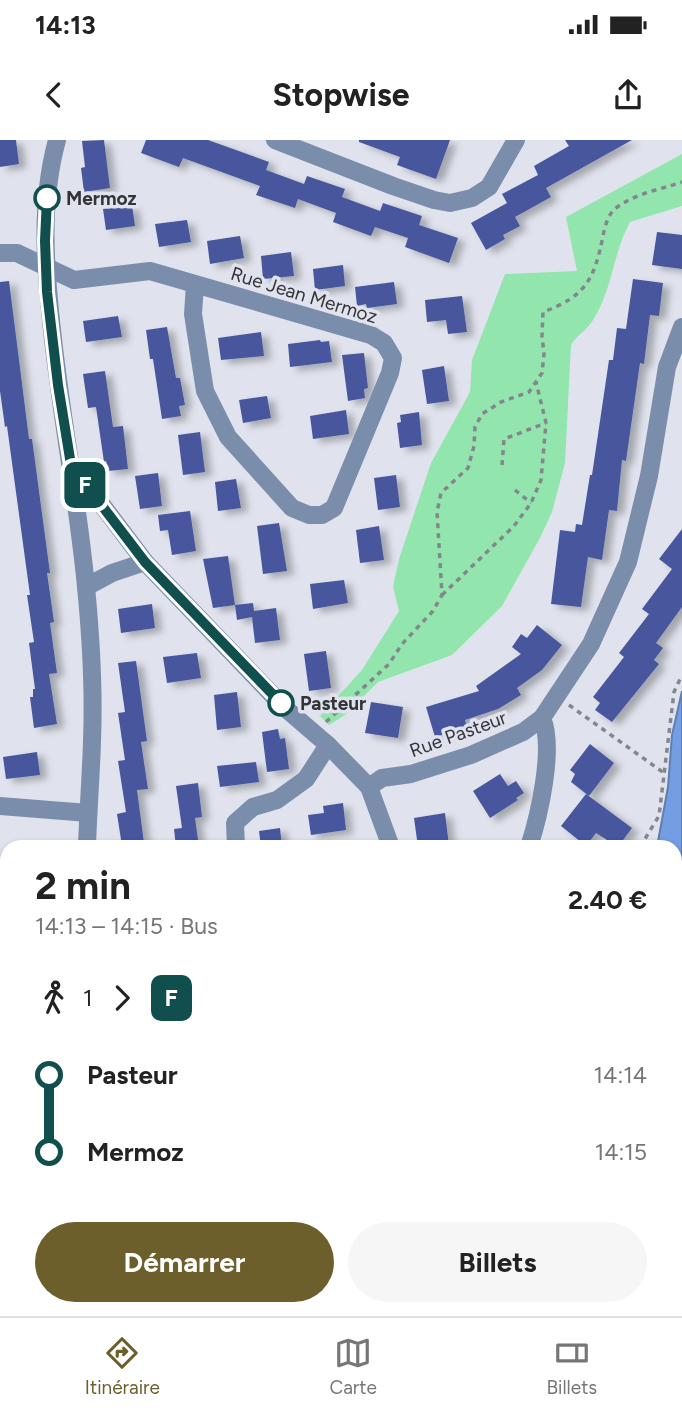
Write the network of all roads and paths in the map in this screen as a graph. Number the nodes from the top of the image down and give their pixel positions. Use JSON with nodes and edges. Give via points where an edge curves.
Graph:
{"nodes":[{"id":1,"x":57,"y":140,"type":"edge"},
{"id":2,"x":275,"y":140,"type":"edge"},
{"id":3,"x":516,"y":140,"type":"edge"},
{"id":4,"x":682,"y":182,"type":"edge"},
{"id":5,"x":0,"y":253,"type":"edge"},
{"id":6,"x":46,"y":265,"type":"junction"},
{"id":7,"x":195,"y":284,"type":"junction"},
{"id":8,"x":682,"y":327,"type":"edge"},
{"id":9,"x":536,"y":382,"type":"junction"},
{"id":10,"x":546,"y":423,"type":"junction"},
{"id":11,"x":502,"y":465,"type":"dead end"},
{"id":12,"x":72,"y":471,"type":"junction"},
{"id":13,"x":515,"y":490,"type":"dead end"},
{"id":14,"x":531,"y":503,"type":"junction"},
{"id":15,"x":145,"y":562,"type":"junction"},
{"id":16,"x":86,"y":587,"type":"junction"},
{"id":17,"x":442,"y":594,"type":"junction"},
{"id":18,"x":682,"y":675,"type":"edge"},
{"id":19,"x":557,"y":696,"type":"junction"},
{"id":20,"x":542,"y":718,"type":"junction"},
{"id":21,"x":328,"y":745,"type":"junction"},
{"id":22,"x":664,"y":773,"type":"junction"},
{"id":23,"x":369,"y":787,"type":"junction"},
{"id":24,"x":0,"y":806,"type":"edge"},
{"id":25,"x":88,"y":813,"type":"junction"},
{"id":26,"x":87,"y":840,"type":"edge"},
{"id":27,"x":236,"y":840,"type":"edge"},
{"id":28,"x":388,"y":840,"type":"edge"},
{"id":29,"x":531,"y":840,"type":"edge"},
{"id":30,"x":644,"y":840,"type":"edge"},
{"id":31,"x":207,"y":1316,"type":"edge"},
{"id":32,"x":238,"y":1316,"type":"edge"}],
"edges":[{"from":1,"to":6,"type":"street","via":[[47,198]]},
{"from":2,"to":3,"type":"street","via":[[393,186],[450,202],[472,198],[489,187]]},
{"from":4,"to":9,"type":"path","via":[[651,190],[614,209],[606,223],[598,263],[585,287],[567,303],[543,312],[544,354]]},
{"from":5,"to":6,"type":"street","name":"Rue Jean Mermoz","via":[[18,253]]},
{"from":6,"to":7,"type":"street","name":"Rue Jean Mermoz","via":[[74,279],[150,271]]},
{"from":6,"to":12,"type":"street"},
{"from":7,"to":7,"type":"street","name":"Rue Jean Mermoz","via":[[371,335],[384,343],[393,358],[390,373],[334,508],[309,516],[292,508],[228,437],[205,391],[193,313]]},
{"from":8,"to":19,"type":"street","name":"Rue Pasteur","via":[[667,367],[649,476],[628,562],[591,644]]},
{"from":9,"to":10,"type":"path"},
{"from":9,"to":17,"type":"path","via":[[529,392],[482,414],[475,427],[468,468],[441,493]]},
{"from":10,"to":11,"type":"path","via":[[504,439]]},
{"from":10,"to":14,"type":"path","via":[[541,480]]},
{"from":12,"to":15,"type":"street"},
{"from":12,"to":16,"type":"street"},
{"from":13,"to":14,"type":"path"},
{"from":14,"to":17,"type":"path","via":[[514,526]]},
{"from":15,"to":16,"type":"street"},
{"from":15,"to":21,"type":"street","via":[[285,708]]},
{"from":16,"to":25,"type":"street","via":[[92,692]]},
{"from":17,"to":21,"type":"path","via":[[388,664],[325,720]]},
{"from":18,"to":22,"type":"path","via":[[674,692]]},
{"from":19,"to":20,"type":"street","name":"Rue Pasteur"},
{"from":19,"to":22,"type":"path"},
{"from":20,"to":23,"type":"street","name":"Rue Pasteur","via":[[523,732],[441,767],[382,778]]},
{"from":20,"to":29,"type":"street","via":[[548,730]]},
{"from":21,"to":23,"type":"street"},
{"from":21,"to":27,"type":"street","via":[[306,779],[277,800],[253,807],[235,823]]},
{"from":22,"to":30,"type":"path","via":[[659,816]]},
{"from":23,"to":28,"type":"street"},
{"from":24,"to":25,"type":"street"},
{"from":25,"to":26,"type":"street"},
{"from":31,"to":32,"type":"street"}]}
